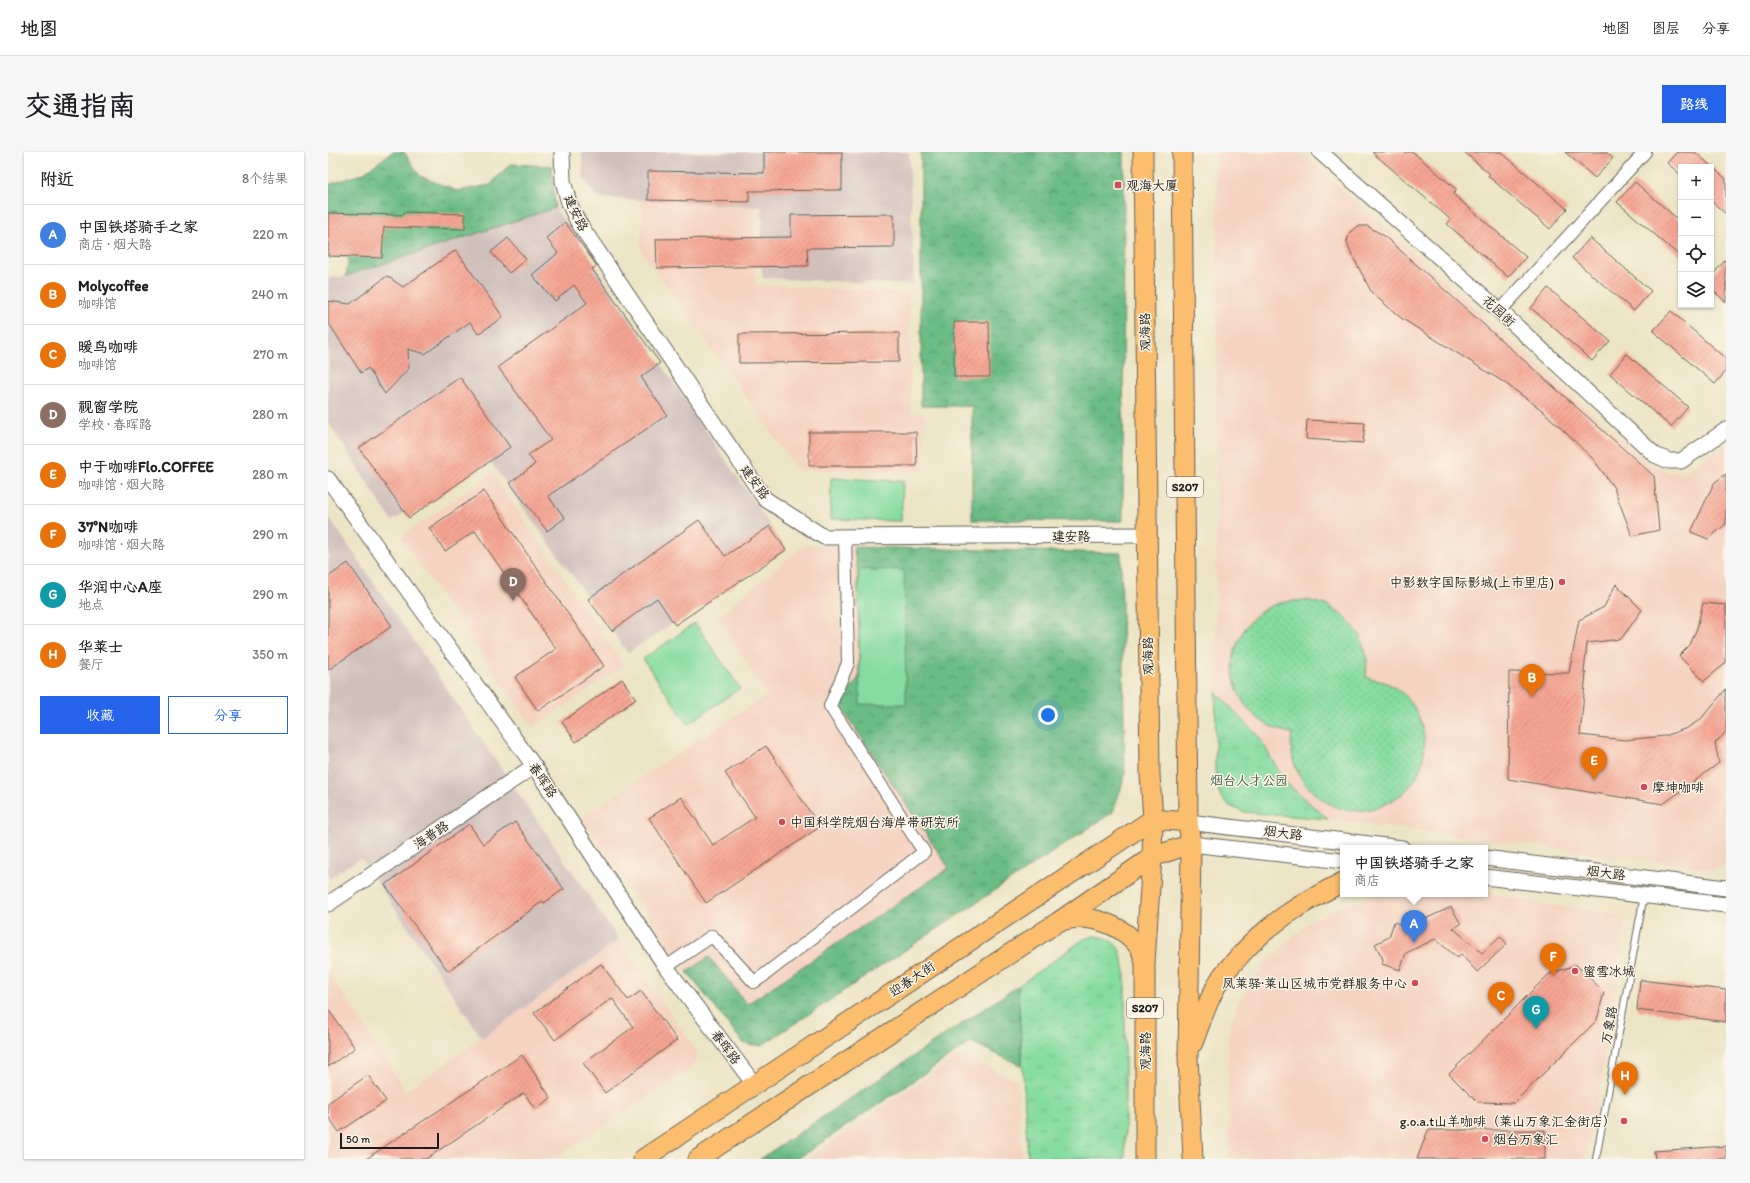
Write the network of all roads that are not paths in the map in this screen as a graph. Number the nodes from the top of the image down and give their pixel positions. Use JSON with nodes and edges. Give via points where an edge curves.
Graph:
{"nodes":[{"id":1,"x":562,"y":152,"type":"edge"},
{"id":2,"x":1143,"y":152,"type":"edge"},
{"id":3,"x":1182,"y":152,"type":"edge"},
{"id":4,"x":1320,"y":152,"type":"edge"},
{"id":5,"x":1645,"y":152,"type":"edge"},
{"id":6,"x":1500,"y":311,"type":"junction"},
{"id":7,"x":1726,"y":430,"type":"edge"},
{"id":8,"x":328,"y":479,"type":"edge"},
{"id":9,"x":1147,"y":535,"type":"junction"},
{"id":10,"x":845,"y":537,"type":"junction"},
{"id":11,"x":534,"y":766,"type":"junction"},
{"id":12,"x":1153,"y":820,"type":"junction"},
{"id":13,"x":1188,"y":822,"type":"junction"},
{"id":14,"x":1191,"y":844,"type":"junction"},
{"id":15,"x":1377,"y":845,"type":"edge"},
{"id":16,"x":1152,"y":857,"type":"junction"},
{"id":17,"x":1488,"y":858,"type":"edge"},
{"id":18,"x":1340,"y":861,"type":"edge"},
{"id":19,"x":1488,"y":877,"type":"edge"},
{"id":20,"x":1340,"y":883,"type":"edge"},
{"id":21,"x":1726,"y":888,"type":"edge"},
{"id":22,"x":1644,"y":895,"type":"junction"},
{"id":23,"x":328,"y":904,"type":"edge"},
{"id":24,"x":1726,"y":905,"type":"edge"},
{"id":25,"x":1058,"y":922,"type":"junction"},
{"id":26,"x":1145,"y":962,"type":"junction"},
{"id":27,"x":666,"y":967,"type":"junction"},
{"id":28,"x":1188,"y":1058,"type":"junction"},
{"id":29,"x":754,"y":1084,"type":"junction"},
{"id":30,"x":643,"y":1159,"type":"edge"},
{"id":31,"x":698,"y":1159,"type":"edge"},
{"id":32,"x":1145,"y":1159,"type":"edge"},
{"id":33,"x":1193,"y":1159,"type":"edge"},
{"id":34,"x":1596,"y":1159,"type":"edge"}],
"edges":[{"from":1,"to":10,"type":"street","name":"建安路","via":[[562,181],[568,203],[578,222],[765,499],[824,537]]},
{"from":2,"to":9,"type":"main road","name":"观海路","number":"S207"},
{"from":3,"to":13,"type":"main road","number":"S207"},
{"from":4,"to":6,"type":"street","name":"花园街"},
{"from":5,"to":6,"type":"street"},
{"from":6,"to":7,"type":"street","name":"花园街","via":[[1654,455],[1669,461],[1681,461]]},
{"from":8,"to":11,"type":"street","name":"春晖路"},
{"from":9,"to":10,"type":"street","name":"建安路"},
{"from":9,"to":12,"type":"main road","name":"观海路","number":"S207","via":[[1150,775]]},
{"from":10,"to":27,"type":"street","via":[[848,663],[830,706],[924,852],[754,982],[712,936]]},
{"from":11,"to":23,"type":"street","name":"海普路"},
{"from":11,"to":27,"type":"street","name":"春晖路"},
{"from":12,"to":13,"type":"main road"},
{"from":12,"to":16,"type":"main road","name":"观海路","number":"S207"},
{"from":12,"to":29,"type":"main road","name":"迎春大街"},
{"from":13,"to":14,"type":"main road","number":"S207"},
{"from":13,"to":15,"type":"street","name":"烟大路"},
{"from":14,"to":16,"type":"main road"},
{"from":14,"to":18,"type":"street","name":"烟大路"},
{"from":14,"to":28,"type":"main road","number":"S207"},
{"from":16,"to":25,"type":"main road"},
{"from":16,"to":26,"type":"main road","name":"观海路","number":"S207"},
{"from":17,"to":21,"type":"street","name":"烟大路"},
{"from":19,"to":22,"type":"street","name":"烟大路"},
{"from":20,"to":28,"type":"main road","via":[[1308,899],[1270,926],[1245,949],[1222,976],[1207,1006]]},
{"from":22,"to":24,"type":"street","name":"烟大路"},
{"from":22,"to":34,"type":"lane","name":"万象路"},
{"from":25,"to":26,"type":"main road","via":[[1079,918],[1110,924],[1140,948]]},
{"from":25,"to":31,"type":"main road"},
{"from":26,"to":32,"type":"main road","name":"观海路","number":"S207"},
{"from":27,"to":29,"type":"street","name":"春晖路"},
{"from":28,"to":33,"type":"main road","number":"S207"},
{"from":29,"to":30,"type":"main road","name":"迎春大街"}]}
